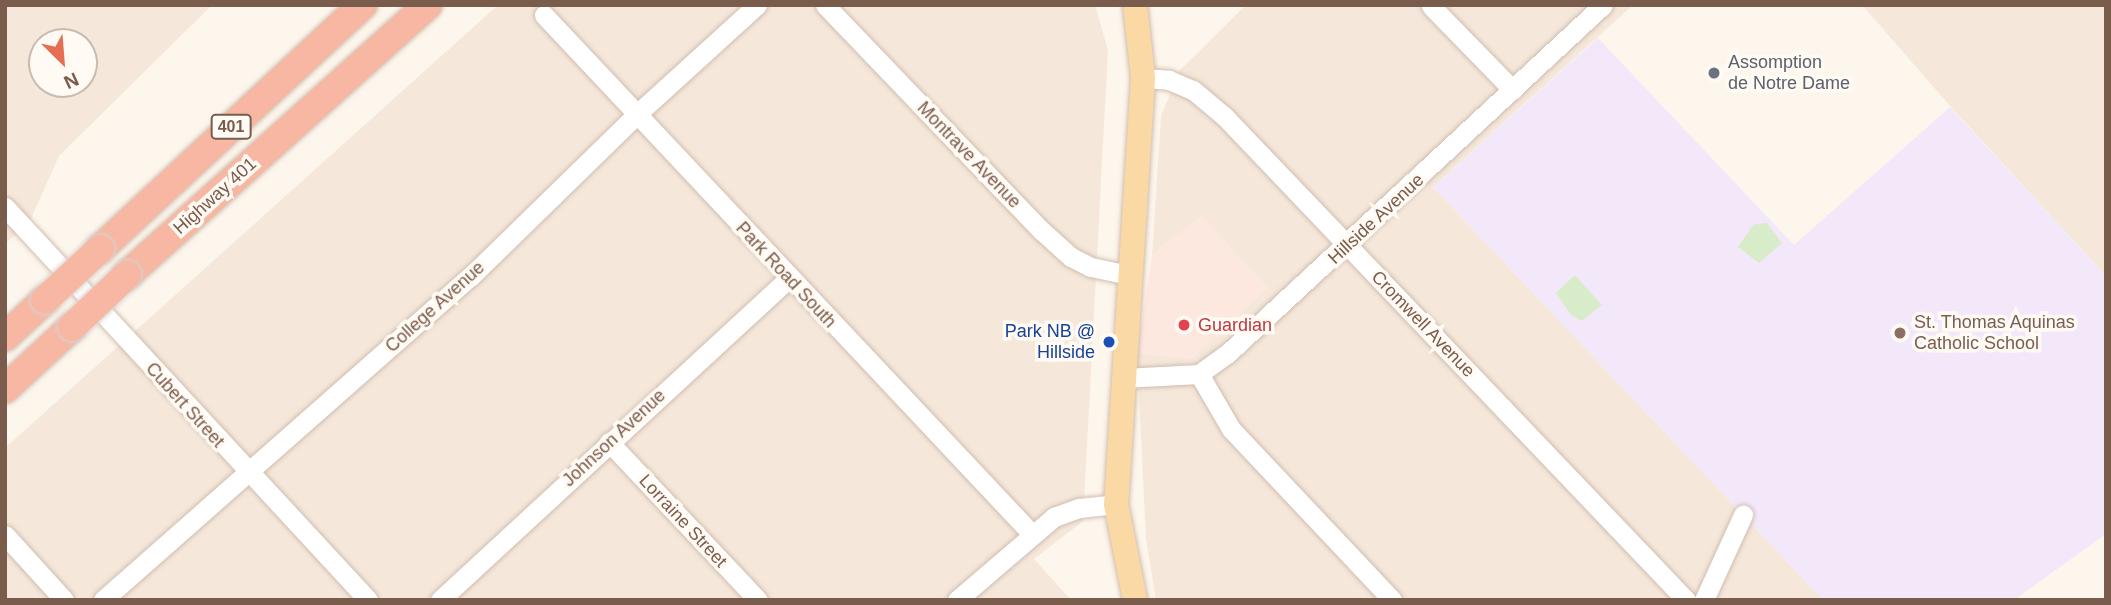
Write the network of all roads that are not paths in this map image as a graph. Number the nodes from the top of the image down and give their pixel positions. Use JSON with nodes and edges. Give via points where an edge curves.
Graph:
{"nodes":[{"id":1,"x":363,"y":5,"type":"edge"},
{"id":2,"x":428,"y":5,"type":"edge"},
{"id":3,"x":757,"y":5,"type":"edge"},
{"id":4,"x":825,"y":5,"type":"edge"},
{"id":5,"x":1135,"y":5,"type":"edge"},
{"id":6,"x":1603,"y":5,"type":"edge"},
{"id":7,"x":1431,"y":6,"type":"edge"},
{"id":8,"x":544,"y":15,"type":"dead end"},
{"id":9,"x":1143,"y":78,"type":"junction"},
{"id":10,"x":1513,"y":90,"type":"junction"},
{"id":11,"x":636,"y":115,"type":"junction"},
{"id":12,"x":5,"y":207,"type":"edge"},
{"id":13,"x":1348,"y":245,"type":"junction"},
{"id":14,"x":1130,"y":275,"type":"junction"},
{"id":15,"x":789,"y":278,"type":"junction"},
{"id":16,"x":5,"y":337,"type":"edge"},
{"id":17,"x":1199,"y":374,"type":"junction"},
{"id":18,"x":1123,"y":378,"type":"junction"},
{"id":19,"x":5,"y":389,"type":"edge"},
{"id":20,"x":609,"y":442,"type":"junction"},
{"id":21,"x":247,"y":473,"type":"junction"},
{"id":22,"x":1116,"y":504,"type":"junction"},
{"id":23,"x":1743,"y":515,"type":"dead end"},
{"id":24,"x":1031,"y":533,"type":"junction"},
{"id":25,"x":5,"y":535,"type":"edge"},
{"id":26,"x":64,"y":600,"type":"edge"},
{"id":27,"x":103,"y":600,"type":"edge"},
{"id":28,"x":368,"y":600,"type":"edge"},
{"id":29,"x":440,"y":600,"type":"edge"},
{"id":30,"x":758,"y":600,"type":"edge"},
{"id":31,"x":957,"y":600,"type":"edge"},
{"id":32,"x":1135,"y":600,"type":"edge"},
{"id":33,"x":1392,"y":600,"type":"edge"},
{"id":34,"x":1686,"y":600,"type":"edge"},
{"id":35,"x":1704,"y":600,"type":"edge"}],
"edges":[{"from":1,"to":16,"type":"highway","number":"401","bridge":true},
{"from":2,"to":19,"type":"highway","name":"Highway 401","number":"401","bridge":true},
{"from":3,"to":11,"type":"street","name":"College Avenue"},
{"from":4,"to":14,"type":"street","name":"Montrave Avenue","via":[[1052,240],[1091,267]]},
{"from":5,"to":9,"type":"main road"},
{"from":6,"to":10,"type":"street","name":"Hillside Avenue"},
{"from":7,"to":10,"type":"street"},
{"from":8,"to":11,"type":"street","name":"Park Road South"},
{"from":9,"to":13,"type":"street","name":"Cromwell Avenue","via":[[1168,80],[1193,90]]},
{"from":9,"to":14,"type":"main road"},
{"from":10,"to":13,"type":"street","name":"Hillside Avenue"},
{"from":11,"to":15,"type":"street","name":"Park Road South"},
{"from":11,"to":21,"type":"street","name":"College Avenue","via":[[470,277]]},
{"from":12,"to":21,"type":"street","name":"Cubert Street"},
{"from":13,"to":17,"type":"street","name":"Hillside Avenue"},
{"from":13,"to":34,"type":"street","name":"Cromwell Avenue"},
{"from":14,"to":18,"type":"main road"},
{"from":15,"to":20,"type":"street","name":"Johnson Avenue"},
{"from":15,"to":24,"type":"street","name":"Park Road South"},
{"from":17,"to":18,"type":"street"},
{"from":17,"to":33,"type":"street","via":[[1231,429]]},
{"from":18,"to":22,"type":"main road"},
{"from":20,"to":29,"type":"street","name":"Johnson Avenue"},
{"from":20,"to":30,"type":"street","name":"Lorraine Street"},
{"from":21,"to":27,"type":"street","name":"College Avenue"},
{"from":21,"to":28,"type":"street","name":"Cubert Street"},
{"from":22,"to":24,"type":"street","via":[[1069,511]]},
{"from":22,"to":32,"type":"main road"},
{"from":23,"to":35,"type":"street"},
{"from":24,"to":31,"type":"street"},
{"from":25,"to":26,"type":"street"}]}
